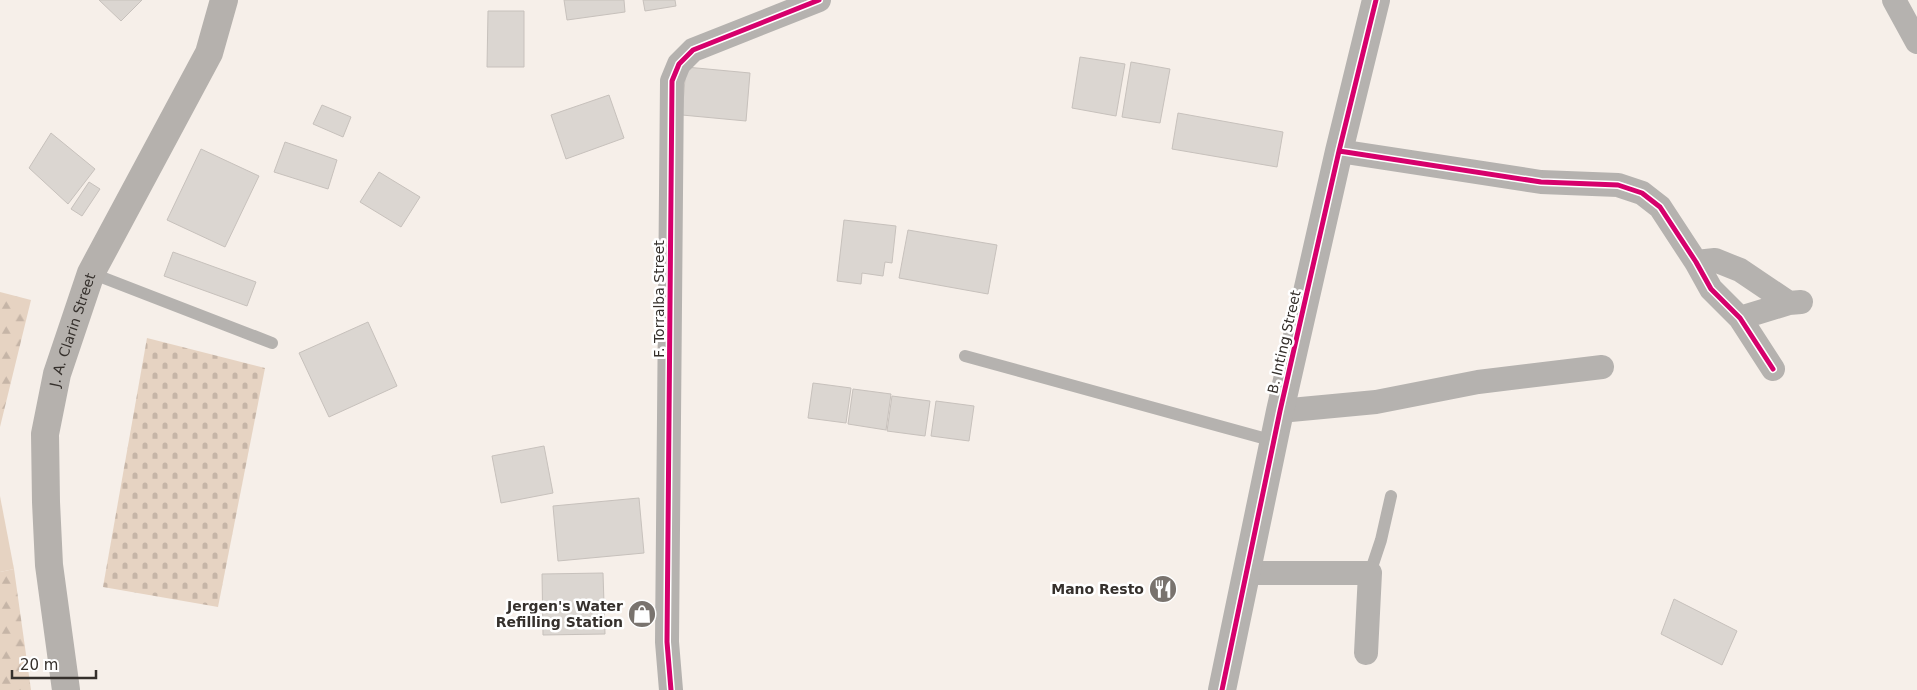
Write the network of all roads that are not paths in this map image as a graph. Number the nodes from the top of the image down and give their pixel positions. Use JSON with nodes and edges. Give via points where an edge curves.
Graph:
{"nodes":[{"id":1,"x":224,"y":0,"type":"edge"},
{"id":2,"x":819,"y":0,"type":"edge"},
{"id":3,"x":1376,"y":0,"type":"edge"},
{"id":4,"x":1894,"y":0,"type":"edge"},
{"id":5,"x":1917,"y":42,"type":"edge"},
{"id":6,"x":1339,"y":151,"type":"junction"},
{"id":7,"x":1696,"y":262,"type":"junction"},
{"id":8,"x":91,"y":273,"type":"junction"},
{"id":9,"x":1740,"y":318,"type":"junction"},
{"id":10,"x":272,"y":344,"type":"dead end"},
{"id":11,"x":965,"y":356,"type":"dead end"},
{"id":12,"x":1602,"y":367,"type":"dead end"},
{"id":13,"x":1773,"y":369,"type":"dead end"},
{"id":14,"x":1280,"y":411,"type":"junction"},
{"id":15,"x":1274,"y":441,"type":"junction"},
{"id":16,"x":1390,"y":496,"type":"dead end"},
{"id":17,"x":1248,"y":572,"type":"junction"},
{"id":18,"x":1370,"y":573,"type":"junction"},
{"id":19,"x":1366,"y":653,"type":"dead end"},
{"id":20,"x":66,"y":690,"type":"edge"},
{"id":21,"x":671,"y":690,"type":"edge"},
{"id":22,"x":1222,"y":690,"type":"edge"}],
"edges":[{"from":1,"to":8,"type":"main road","name":"J. A. Clarin Street","via":[[209,53]]},
{"from":2,"to":21,"type":"street","name":"F. Torralba Street","via":[[693,50],[679,64],[672,81],[667,642]]},
{"from":3,"to":6,"type":"street","name":"B. Inting Street"},
{"from":4,"to":5,"type":"street"},
{"from":6,"to":7,"type":"street","via":[[1542,182],[1618,185],[1642,193],[1660,207]]},
{"from":6,"to":14,"type":"street","name":"B. Inting Street"},
{"from":7,"to":9,"type":"street","via":[[1712,289]]},
{"from":7,"to":9,"type":"street","via":[[1715,260],[1740,270],[1796,303]]},
{"from":8,"to":10,"type":"lane"},
{"from":8,"to":20,"type":"main road","name":"J. A. Clarin Street","via":[[57,374],[46,434],[49,565]]},
{"from":9,"to":13,"type":"street"},
{"from":11,"to":15,"type":"lane"},
{"from":12,"to":14,"type":"street","via":[[1478,382],[1376,402]]},
{"from":14,"to":15,"type":"street","name":"B. Inting Street"},
{"from":15,"to":17,"type":"street","name":"B. Inting Street"},
{"from":16,"to":18,"type":"lane"},
{"from":17,"to":18,"type":"street"},
{"from":17,"to":22,"type":"street","name":"B. Inting Street"},
{"from":18,"to":19,"type":"street"}]}
